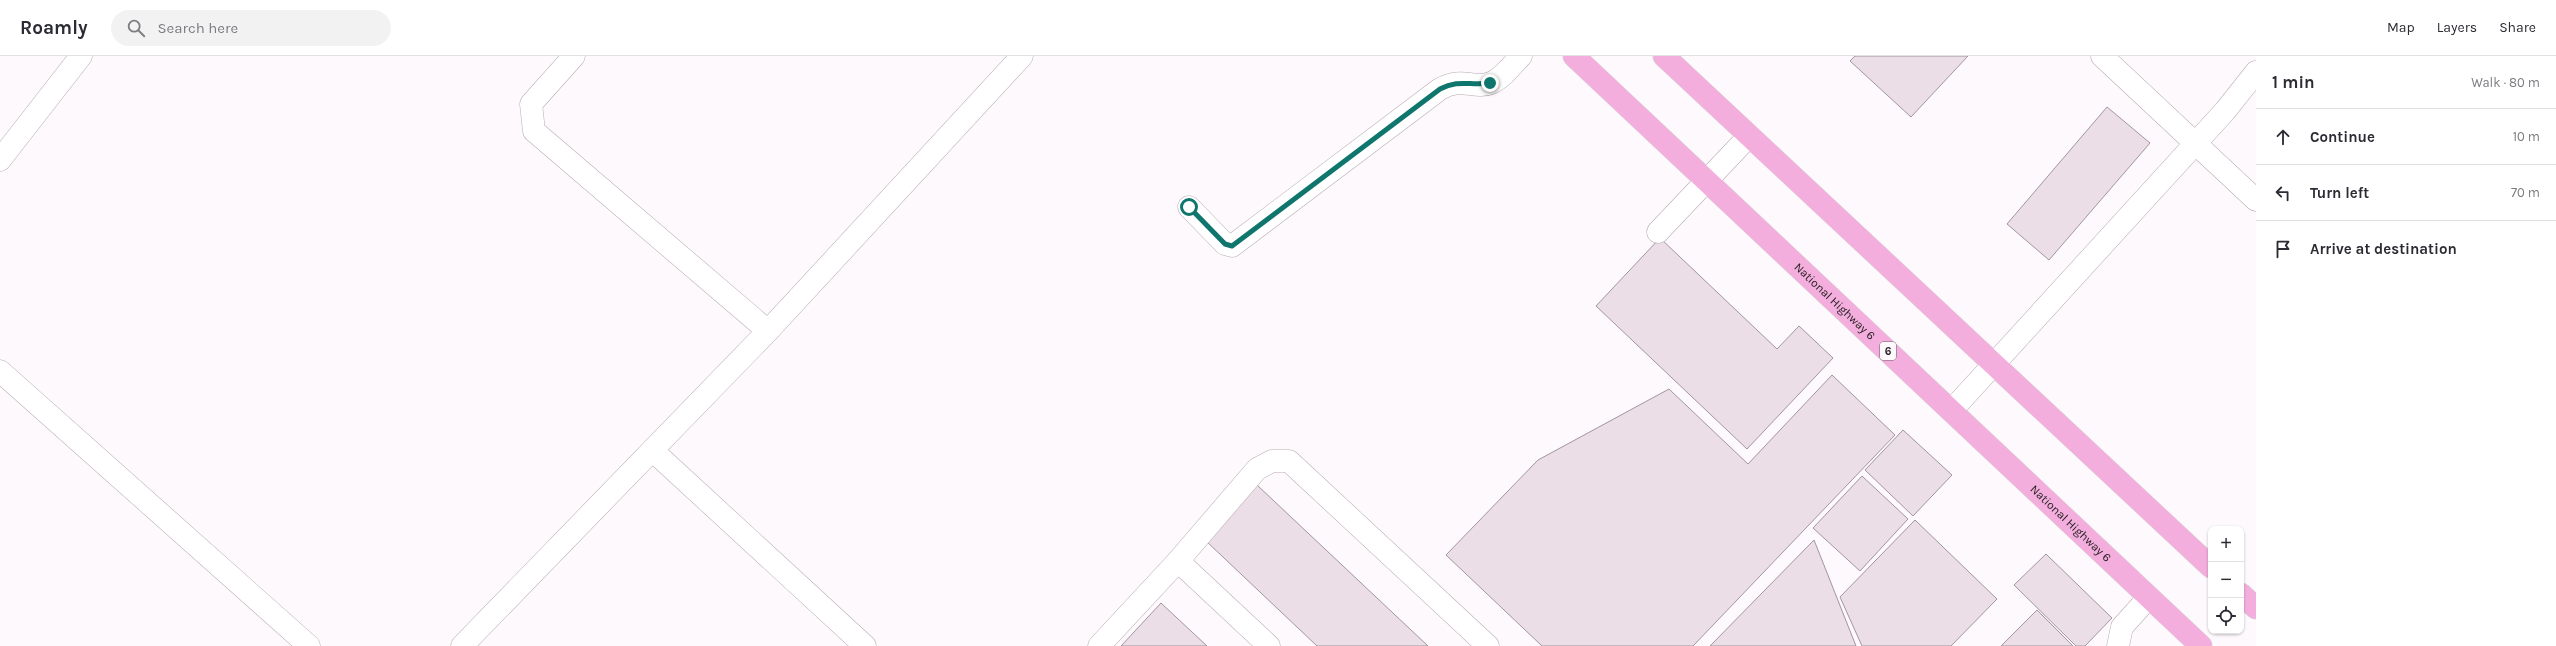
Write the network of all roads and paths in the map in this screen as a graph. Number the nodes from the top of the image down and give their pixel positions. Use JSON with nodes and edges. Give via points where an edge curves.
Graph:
{"nodes":[{"id":1,"x":81,"y":56,"type":"edge"},
{"id":2,"x":574,"y":56,"type":"edge"},
{"id":3,"x":1022,"y":56,"type":"edge"},
{"id":4,"x":1521,"y":56,"type":"edge"},
{"id":5,"x":1574,"y":56,"type":"edge"},
{"id":6,"x":1664,"y":56,"type":"edge"},
{"id":7,"x":2102,"y":56,"type":"edge"},
{"id":8,"x":2256,"y":72,"type":"edge"},
{"id":9,"x":1749,"y":136,"type":"junction"},
{"id":10,"x":2196,"y":143,"type":"junction"},
{"id":11,"x":0,"y":160,"type":"edge"},
{"id":12,"x":1707,"y":182,"type":"junction"},
{"id":13,"x":2256,"y":200,"type":"edge"},
{"id":14,"x":1189,"y":207,"type":"dead end"},
{"id":15,"x":1658,"y":232,"type":"dead end"},
{"id":16,"x":768,"y":331,"type":"junction"},
{"id":17,"x":1994,"y":364,"type":"junction"},
{"id":18,"x":0,"y":371,"type":"edge"},
{"id":19,"x":1952,"y":410,"type":"junction"},
{"id":20,"x":652,"y":450,"type":"junction"},
{"id":21,"x":1178,"y":561,"type":"junction"},
{"id":22,"x":2208,"y":564,"type":"edge"},
{"id":23,"x":2149,"y":597,"type":"junction"},
{"id":24,"x":2244,"y":597,"type":"edge"},
{"id":25,"x":2256,"y":608,"type":"edge"},
{"id":26,"x":2193,"y":643,"type":"edge"},
{"id":27,"x":309,"y":646,"type":"edge"},
{"id":28,"x":462,"y":646,"type":"edge"},
{"id":29,"x":865,"y":646,"type":"edge"},
{"id":30,"x":1099,"y":646,"type":"edge"},
{"id":31,"x":1269,"y":646,"type":"edge"},
{"id":32,"x":1488,"y":646,"type":"edge"},
{"id":33,"x":2118,"y":646,"type":"edge"}],
"edges":[{"from":1,"to":11,"type":"street"},
{"from":2,"to":16,"type":"street","via":[[531,104],[534,131]]},
{"from":3,"to":16,"type":"street"},
{"from":4,"to":14,"type":"street","via":[[1504,74],[1490,83],[1452,83],[1440,89],[1232,246],[1225,244]]},
{"from":5,"to":12,"type":"highway","name":"National Highway 6","number":"6"},
{"from":6,"to":9,"type":"highway"},
{"from":7,"to":10,"type":"street"},
{"from":8,"to":10,"type":"street"},
{"from":9,"to":12,"type":"street"},
{"from":9,"to":17,"type":"highway"},
{"from":10,"to":13,"type":"street"},
{"from":10,"to":17,"type":"street"},
{"from":12,"to":15,"type":"street"},
{"from":12,"to":19,"type":"highway","name":"National Highway 6","number":"6"},
{"from":16,"to":20,"type":"street"},
{"from":17,"to":19,"type":"street"},
{"from":17,"to":22,"type":"highway"},
{"from":18,"to":27,"type":"street"},
{"from":19,"to":23,"type":"highway","name":"National Highway 6","number":"6"},
{"from":20,"to":28,"type":"street"},
{"from":20,"to":29,"type":"street"},
{"from":21,"to":30,"type":"street"},
{"from":21,"to":31,"type":"street"},
{"from":21,"to":32,"type":"street","via":[[1257,469],[1272,461],[1289,461]]},
{"from":23,"to":26,"type":"highway","name":"National Highway 6","number":"6"},
{"from":23,"to":33,"type":"street","via":[[2122,627]]},
{"from":24,"to":25,"type":"highway"}]}
